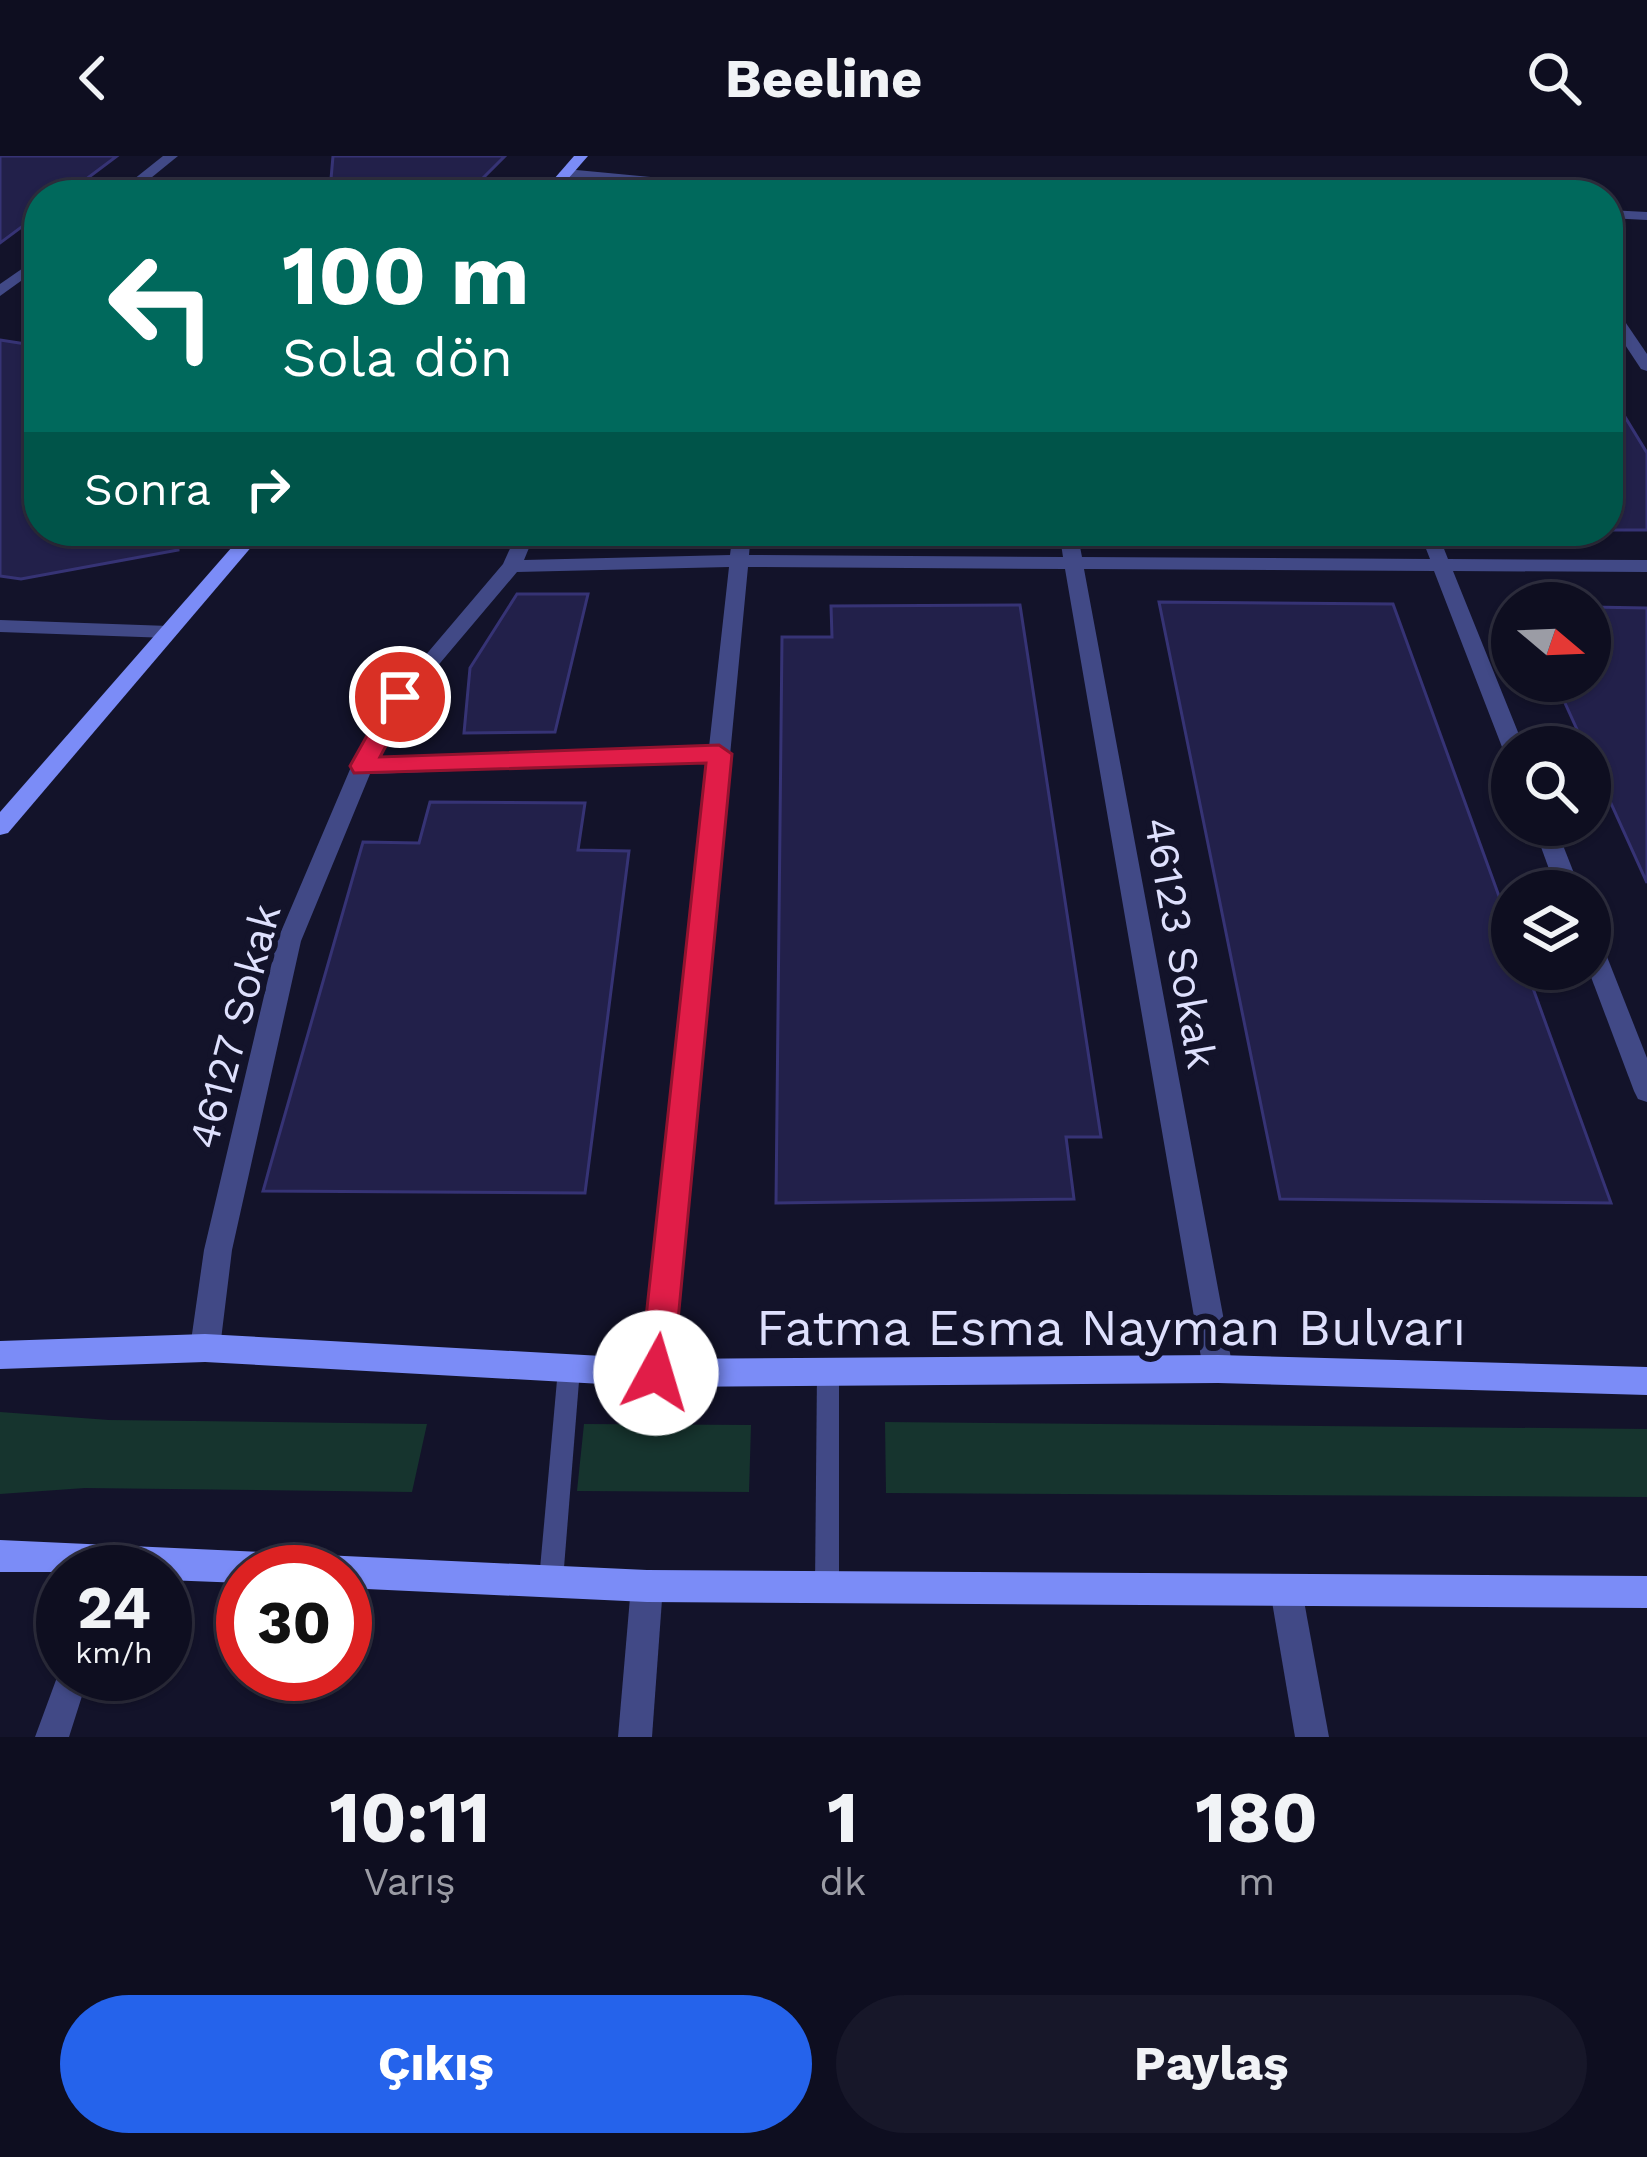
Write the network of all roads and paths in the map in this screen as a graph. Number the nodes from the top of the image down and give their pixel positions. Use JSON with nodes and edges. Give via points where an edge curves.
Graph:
{"nodes":[{"id":1,"x":171,"y":156,"type":"edge"},
{"id":2,"x":581,"y":156,"type":"edge"},
{"id":3,"x":566,"y":173,"type":"junction"},
{"id":4,"x":141,"y":180,"type":"edge"},
{"id":5,"x":560,"y":180,"type":"edge"},
{"id":6,"x":640,"y":180,"type":"edge"},
{"id":7,"x":24,"y":272,"type":"edge"},
{"id":8,"x":0,"y":292,"type":"edge"},
{"id":9,"x":1623,"y":330,"type":"edge"},
{"id":10,"x":1647,"y":366,"type":"edge"},
{"id":11,"x":243,"y":546,"type":"edge"},
{"id":12,"x":520,"y":546,"type":"edge"},
{"id":13,"x":740,"y":546,"type":"edge"},
{"id":14,"x":1070,"y":546,"type":"edge"},
{"id":15,"x":1435,"y":546,"type":"edge"},
{"id":16,"x":739,"y":561,"type":"junction"},
{"id":17,"x":1443,"y":565,"type":"junction"},
{"id":18,"x":512,"y":566,"type":"junction"},
{"id":19,"x":1073,"y":566,"type":"junction"},
{"id":20,"x":1647,"y":566,"type":"edge"},
{"id":21,"x":0,"y":626,"type":"edge"},
{"id":22,"x":169,"y":632,"type":"junction"},
{"id":23,"x":1506,"y":726,"type":"edge"},
{"id":24,"x":719,"y":754,"type":"junction"},
{"id":25,"x":362,"y":766,"type":"junction"},
{"id":26,"x":0,"y":827,"type":"edge"},
{"id":27,"x":1608,"y":990,"type":"edge"},
{"id":28,"x":1647,"y":1091,"type":"edge"},
{"id":29,"x":205,"y":1348,"type":"junction"},
{"id":30,"x":0,"y":1355,"type":"edge"},
{"id":31,"x":569,"y":1369,"type":"junction"},
{"id":32,"x":1218,"y":1369,"type":"junction"},
{"id":33,"x":828,"y":1372,"type":"junction"},
{"id":34,"x":656,"y":1373,"type":"junction"},
{"id":35,"x":1647,"y":1381,"type":"edge"},
{"id":36,"x":0,"y":1556,"type":"edge"},
{"id":37,"x":36,"y":1559,"type":"edge"},
{"id":38,"x":192,"y":1568,"type":"edge"},
{"id":39,"x":551,"y":1580,"type":"junction"},
{"id":40,"x":647,"y":1586,"type":"junction"},
{"id":41,"x":827,"y":1587,"type":"junction"},
{"id":42,"x":1286,"y":1590,"type":"junction"},
{"id":43,"x":1647,"y":1592,"type":"edge"},
{"id":44,"x":63,"y":1701,"type":"edge"},
{"id":45,"x":52,"y":1737,"type":"edge"},
{"id":46,"x":634,"y":1737,"type":"edge"},
{"id":47,"x":1312,"y":1737,"type":"edge"}],
"edges":[{"from":1,"to":4,"type":"street"},
{"from":2,"to":3,"type":"main road"},
{"from":3,"to":5,"type":"main road"},
{"from":3,"to":6,"type":"street"},
{"from":7,"to":8,"type":"street"},
{"from":9,"to":10,"type":"street"},
{"from":11,"to":22,"type":"main road"},
{"from":12,"to":18,"type":"street","name":"46127 Sokak"},
{"from":13,"to":16,"type":"street"},
{"from":14,"to":19,"type":"street","name":"46123 Sokak"},
{"from":15,"to":17,"type":"street"},
{"from":16,"to":18,"type":"street"},
{"from":16,"to":19,"type":"street"},
{"from":16,"to":24,"type":"street"},
{"from":17,"to":19,"type":"street"},
{"from":17,"to":20,"type":"street"},
{"from":17,"to":23,"type":"street"},
{"from":18,"to":25,"type":"street","name":"46127 Sokak","via":[[400,697]]},
{"from":19,"to":32,"type":"street","name":"46123 Sokak"},
{"from":21,"to":22,"type":"street"},
{"from":22,"to":26,"type":"main road"},
{"from":24,"to":25,"type":"street"},
{"from":24,"to":34,"type":"street"},
{"from":25,"to":29,"type":"street","name":"46127 Sokak","via":[[290,941],[218,1250]]},
{"from":27,"to":28,"type":"street"},
{"from":29,"to":30,"type":"main road","name":"Fatma Esma Nayman Bulvarı"},
{"from":29,"to":31,"type":"main road","name":"Fatma Esma Nayman Bulvarı"},
{"from":31,"to":34,"type":"main road","name":"Fatma Esma Nayman Bulvarı"},
{"from":31,"to":39,"type":"lane"},
{"from":32,"to":33,"type":"main road","name":"Fatma Esma Nayman Bulvarı"},
{"from":32,"to":35,"type":"main road","name":"Fatma Esma Nayman Bulvarı"},
{"from":33,"to":34,"type":"main road","name":"Fatma Esma Nayman Bulvarı"},
{"from":33,"to":41,"type":"lane"},
{"from":36,"to":37,"type":"main road"},
{"from":38,"to":39,"type":"main road"},
{"from":39,"to":40,"type":"main road"},
{"from":40,"to":41,"type":"main road"},
{"from":40,"to":46,"type":"street"},
{"from":41,"to":42,"type":"main road"},
{"from":42,"to":43,"type":"main road"},
{"from":42,"to":47,"type":"street"},
{"from":44,"to":45,"type":"street"}]}
